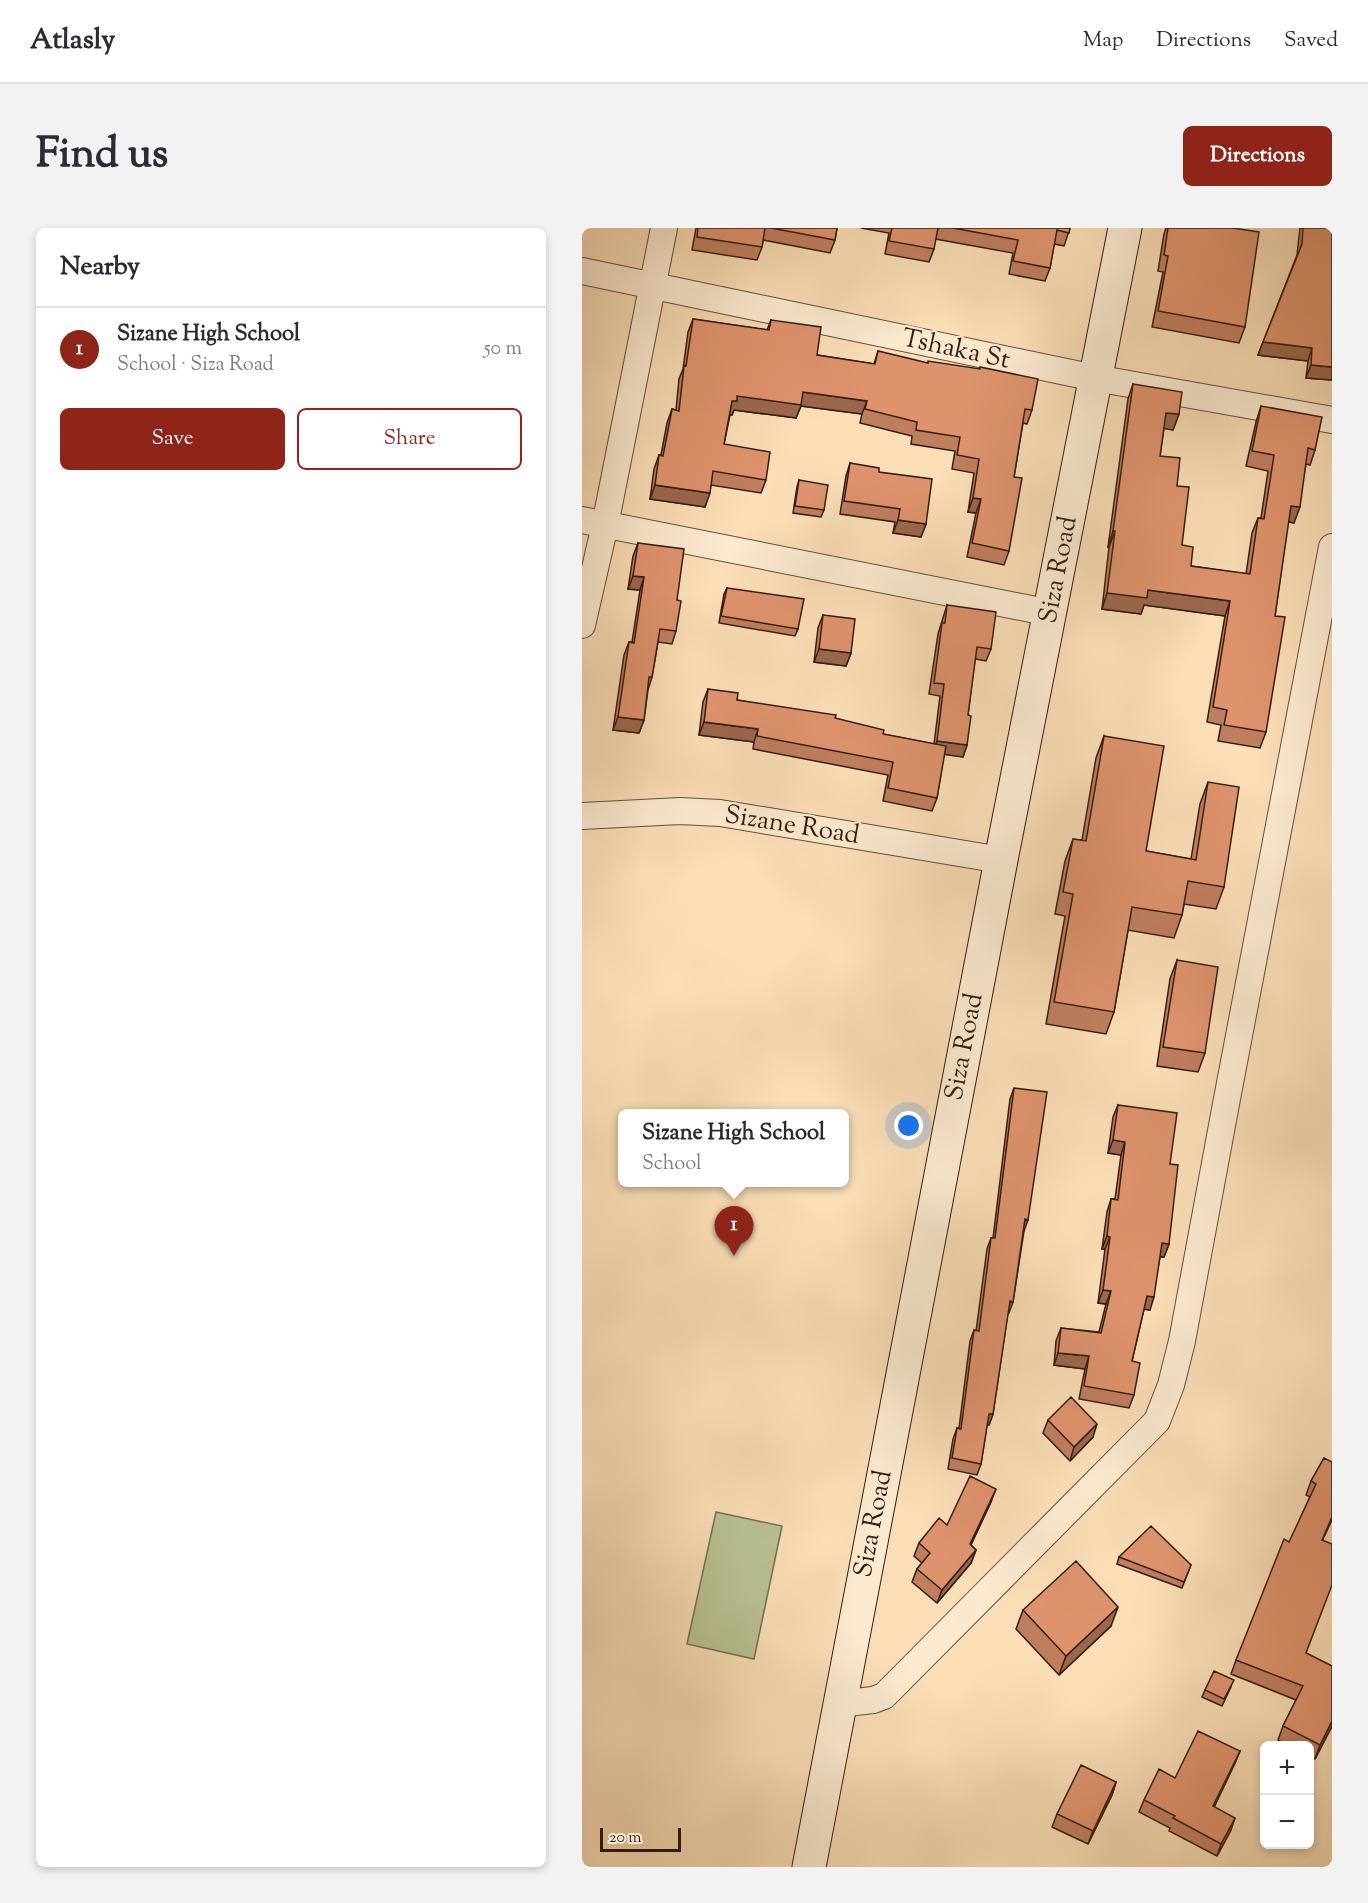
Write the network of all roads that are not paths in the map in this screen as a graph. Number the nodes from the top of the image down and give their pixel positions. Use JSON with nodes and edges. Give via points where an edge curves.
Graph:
{"nodes":[{"id":1,"x":664,"y":228,"type":"edge"},
{"id":2,"x":1125,"y":228,"type":"edge"},
{"id":3,"x":582,"y":271,"type":"edge"},
{"id":4,"x":653,"y":287,"type":"junction"},
{"id":5,"x":1095,"y":378,"type":"junction"},
{"id":6,"x":1332,"y":420,"type":"edge"},
{"id":7,"x":594,"y":522,"type":"edge"},
{"id":8,"x":1332,"y":547,"type":"edge"},
{"id":9,"x":1051,"y":613,"type":"junction"},
{"id":10,"x":582,"y":625,"type":"edge"},
{"id":11,"x":582,"y":816,"type":"edge"},
{"id":12,"x":1001,"y":860,"type":"junction"},
{"id":13,"x":839,"y":1704,"type":"junction"},
{"id":14,"x":809,"y":1867,"type":"edge"}],
"edges":[{"from":1,"to":4,"type":"street"},
{"from":2,"to":5,"type":"street","name":"Siza Road"},
{"from":3,"to":4,"type":"street","name":"Tshaka St"},
{"from":4,"to":5,"type":"street","name":"Tshaka St"},
{"from":4,"to":7,"type":"street"},
{"from":5,"to":6,"type":"street","name":"Tshaka St"},
{"from":5,"to":9,"type":"street","name":"Siza Road"},
{"from":7,"to":9,"type":"street"},
{"from":7,"to":10,"type":"street"},
{"from":8,"to":13,"type":"street","via":[[1182,1341],[1157,1422],[884,1696]]},
{"from":9,"to":12,"type":"street","name":"Siza Road"},
{"from":11,"to":12,"type":"street","name":"Sizane Road","via":[[668,811],[720,813]]},
{"from":12,"to":13,"type":"street","name":"Siza Road"},
{"from":13,"to":14,"type":"street","name":"Siza Road"}]}
